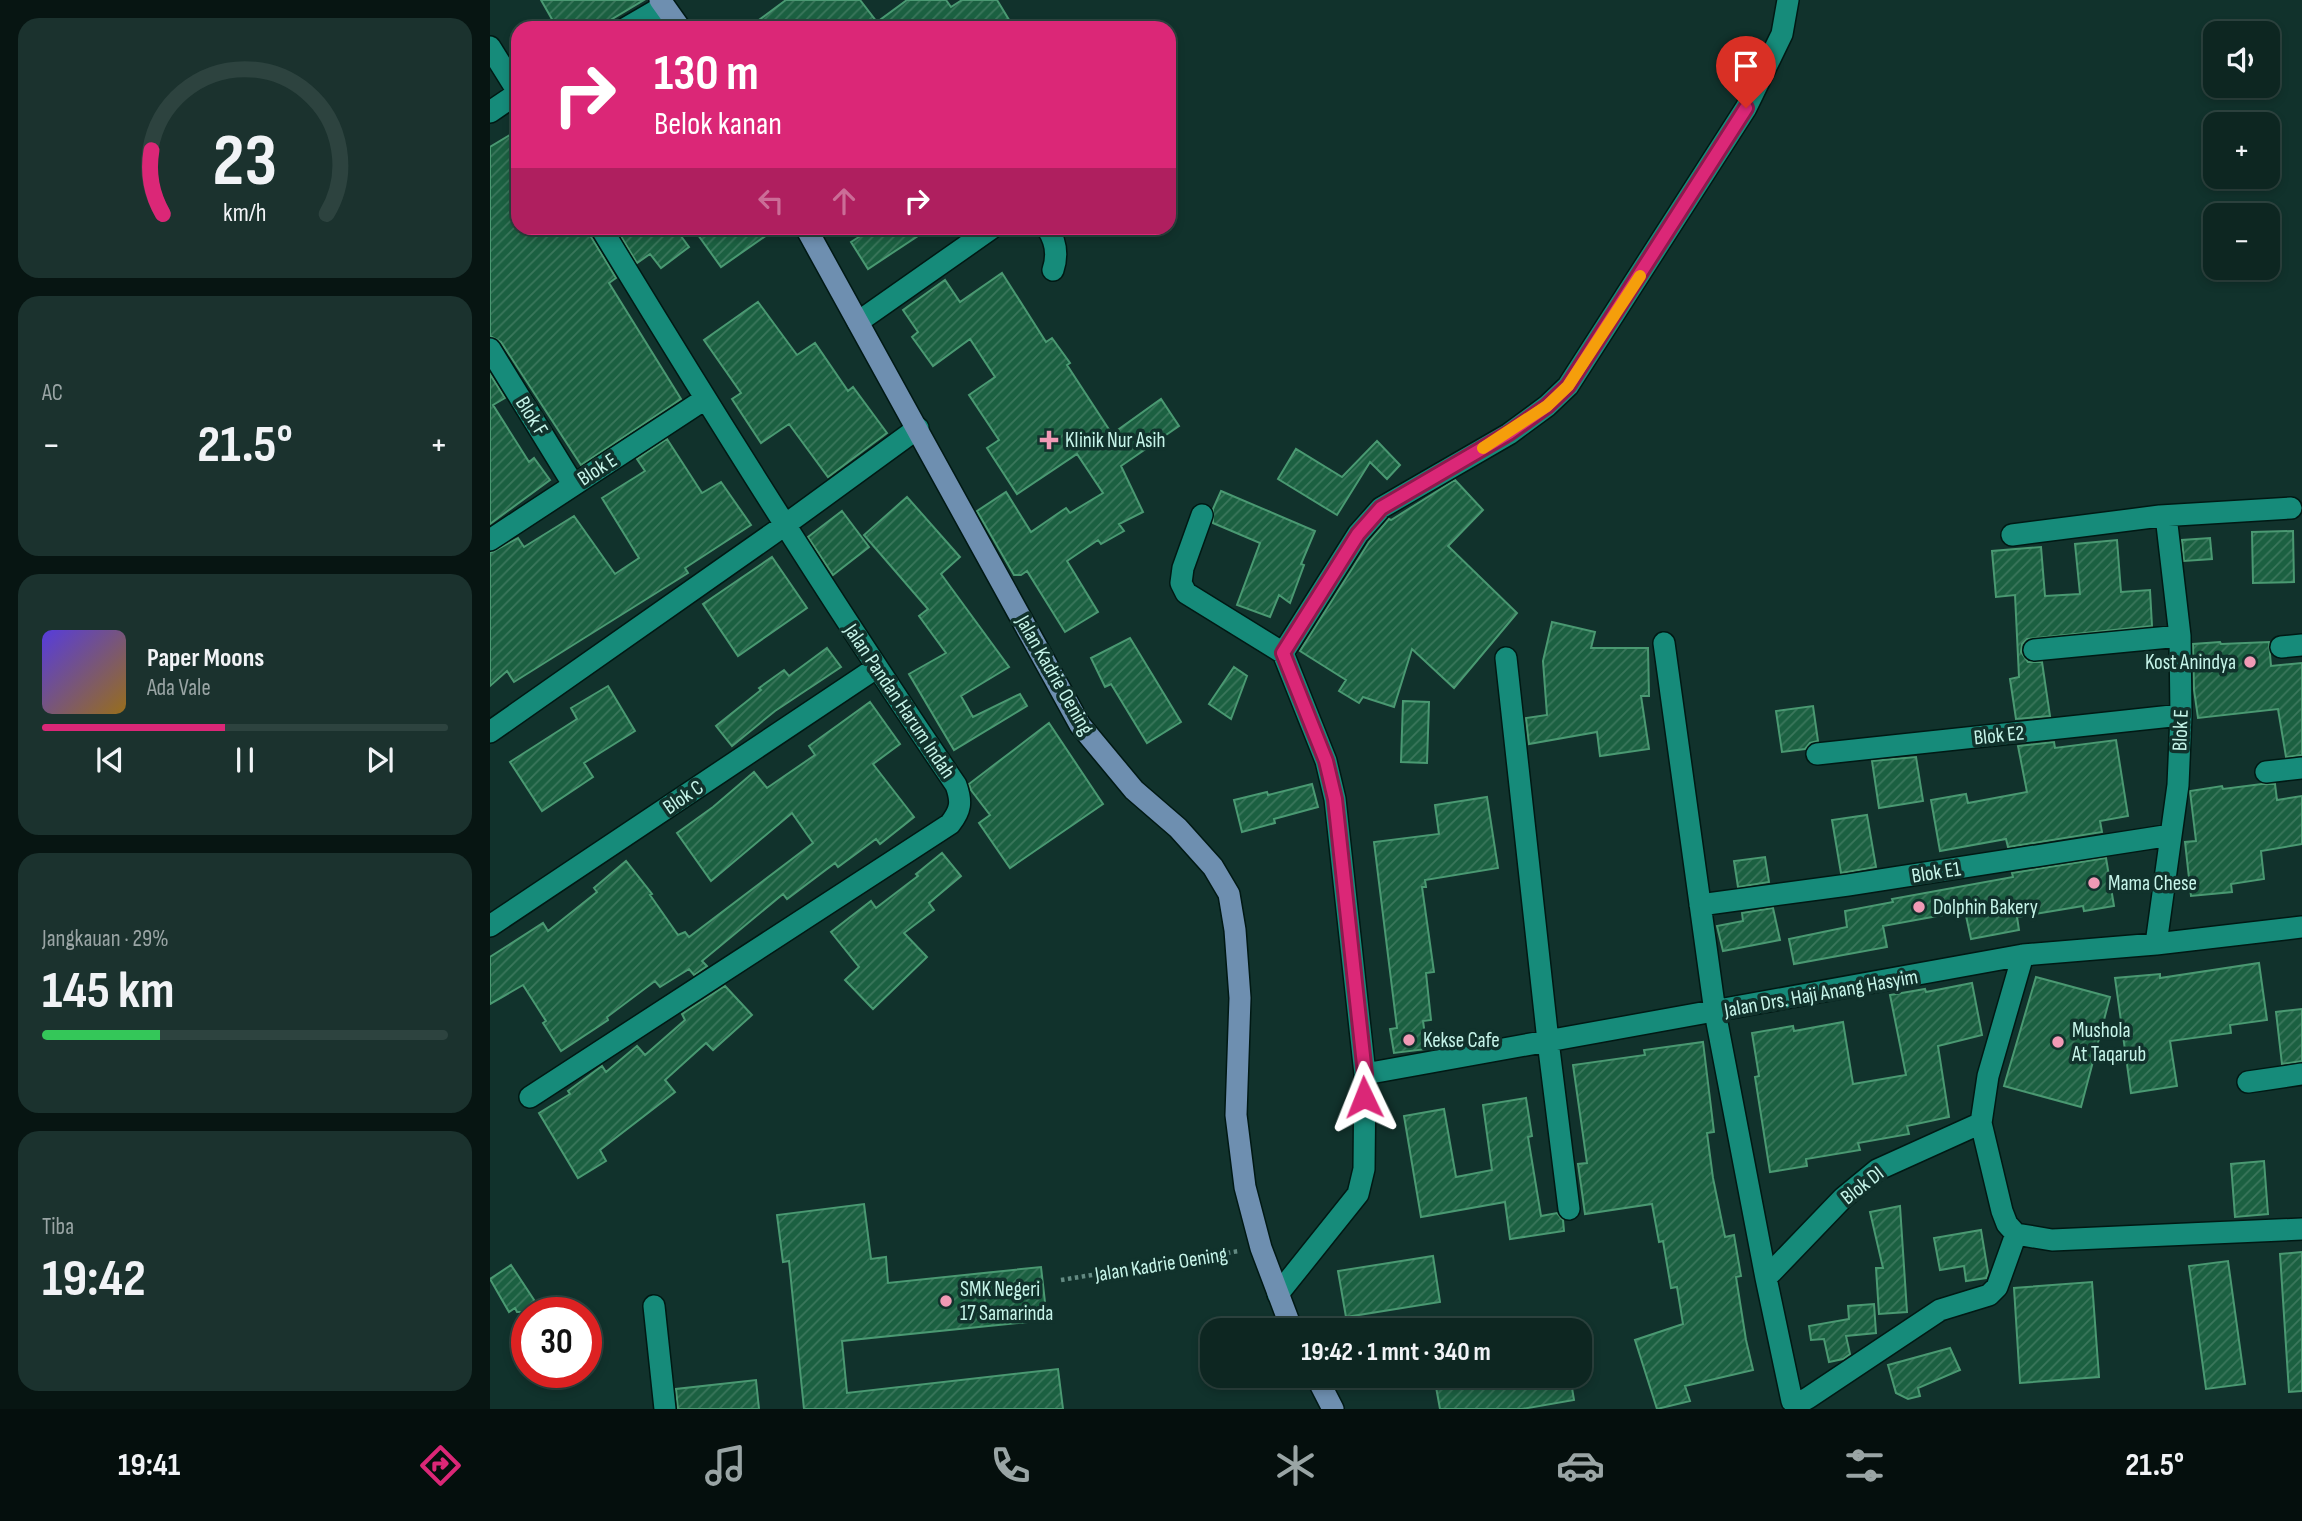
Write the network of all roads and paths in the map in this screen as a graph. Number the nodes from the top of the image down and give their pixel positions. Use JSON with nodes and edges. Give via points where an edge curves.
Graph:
{"nodes":[{"id":1,"x":1788,"y":0,"type":"edge"},
{"id":2,"x":662,"y":3,"type":"edge"},
{"id":3,"x":636,"y":21,"type":"edge"},
{"id":4,"x":675,"y":21,"type":"edge"},
{"id":5,"x":490,"y":47,"type":"edge"},
{"id":6,"x":511,"y":81,"type":"edge"},
{"id":7,"x":511,"y":97,"type":"edge"},
{"id":8,"x":490,"y":112,"type":"edge"},
{"id":9,"x":605,"y":235,"type":"edge"},
{"id":10,"x":810,"y":235,"type":"edge"},
{"id":11,"x":982,"y":235,"type":"edge"},
{"id":12,"x":1051,"y":235,"type":"edge"},
{"id":13,"x":1053,"y":270,"type":"dead end"},
{"id":14,"x":858,"y":322,"type":"junction"},
{"id":15,"x":490,"y":349,"type":"edge"},
{"id":16,"x":705,"y":399,"type":"junction"},
{"id":17,"x":918,"y":428,"type":"junction"},
{"id":18,"x":573,"y":484,"type":"junction"},
{"id":19,"x":2291,"y":508,"type":"dead end"},
{"id":20,"x":1202,"y":515,"type":"dead end"},
{"id":21,"x":2166,"y":516,"type":"junction"},
{"id":22,"x":785,"y":524,"type":"junction"},
{"id":23,"x":2012,"y":535,"type":"dead end"},
{"id":24,"x":490,"y":540,"type":"edge"},
{"id":25,"x":2180,"y":636,"type":"junction"},
{"id":26,"x":1664,"y":643,"type":"dead end"},
{"id":27,"x":2034,"y":650,"type":"dead end"},
{"id":28,"x":1283,"y":653,"type":"junction"},
{"id":29,"x":1506,"y":658,"type":"dead end"},
{"id":30,"x":876,"y":668,"type":"junction"},
{"id":31,"x":2181,"y":715,"type":"junction"},
{"id":32,"x":490,"y":732,"type":"edge"},
{"id":33,"x":1817,"y":754,"type":"dead end"},
{"id":34,"x":2302,"y":768,"type":"edge"},
{"id":35,"x":2266,"y":772,"type":"dead end"},
{"id":36,"x":2171,"y":835,"type":"junction"},
{"id":37,"x":1700,"y":905,"type":"junction"},
{"id":38,"x":490,"y":926,"type":"edge"},
{"id":39,"x":2302,"y":928,"type":"edge"},
{"id":40,"x":2156,"y":944,"type":"junction"},
{"id":41,"x":2023,"y":955,"type":"junction"},
{"id":42,"x":1715,"y":1012,"type":"junction"},
{"id":43,"x":1548,"y":1041,"type":"junction"},
{"id":44,"x":1365,"y":1074,"type":"junction"},
{"id":45,"x":2302,"y":1074,"type":"edge"},
{"id":46,"x":2248,"y":1083,"type":"dead end"},
{"id":47,"x":530,"y":1097,"type":"dead end"},
{"id":48,"x":1981,"y":1123,"type":"junction"},
{"id":49,"x":1569,"y":1209,"type":"dead end"},
{"id":50,"x":2302,"y":1229,"type":"edge"},
{"id":51,"x":2016,"y":1234,"type":"junction"},
{"id":52,"x":1261,"y":1248,"type":"junction"},
{"id":53,"x":1766,"y":1278,"type":"junction"},
{"id":54,"x":1061,"y":1280,"type":"dead end"},
{"id":55,"x":1278,"y":1294,"type":"junction"},
{"id":56,"x":654,"y":1306,"type":"dead end"},
{"id":57,"x":1287,"y":1318,"type":"edge"},
{"id":58,"x":1322,"y":1388,"type":"edge"},
{"id":59,"x":665,"y":1409,"type":"edge"},
{"id":60,"x":1333,"y":1409,"type":"edge"}],
"edges":[{"from":1,"to":28,"type":"street","via":[[1782,34],[1746,108],[1568,386],[1509,433],[1381,508],[1358,534]]},
{"from":2,"to":3,"type":"street"},
{"from":2,"to":4,"type":"main road"},
{"from":5,"to":6,"type":"street"},
{"from":7,"to":8,"type":"street"},
{"from":9,"to":16,"type":"street","name":"Jalan Pandan Harum Indah"},
{"from":10,"to":14,"type":"main road","name":"Jalan Kadrie Oening"},
{"from":11,"to":14,"type":"street"},
{"from":12,"to":13,"type":"street","via":[[1057,257]]},
{"from":14,"to":17,"type":"main road","name":"Jalan Kadrie Oening"},
{"from":15,"to":18,"type":"street","name":"Blok F"},
{"from":16,"to":18,"type":"street","name":"Blok E"},
{"from":16,"to":22,"type":"street","name":"Jalan Pandan Harum Indah"},
{"from":17,"to":22,"type":"street"},
{"from":17,"to":52,"type":"main road","name":"Jalan Kadrie Oening","via":[[1080,725],[1134,790],[1213,867],[1229,894],[1240,998],[1236,1115],[1245,1187]]},
{"from":18,"to":24,"type":"street","name":"Blok E"},
{"from":19,"to":21,"type":"street"},
{"from":20,"to":28,"type":"street","via":[[1183,568],[1181,583],[1186,593]]},
{"from":21,"to":23,"type":"street"},
{"from":21,"to":25,"type":"street","name":"Blok E"},
{"from":22,"to":30,"type":"street","name":"Jalan Pandan Harum Indah"},
{"from":22,"to":32,"type":"street"},
{"from":25,"to":27,"type":"street"},
{"from":25,"to":31,"type":"street","name":"Blok E"},
{"from":26,"to":37,"type":"street"},
{"from":28,"to":44,"type":"street","via":[[1326,761],[1335,799]]},
{"from":29,"to":43,"type":"street"},
{"from":30,"to":38,"type":"street","name":"Blok C"},
{"from":30,"to":47,"type":"street","name":"Jalan Pandan Harum Indah","via":[[956,785],[962,800],[950,824]]},
{"from":31,"to":33,"type":"street","name":"Blok E2"},
{"from":31,"to":36,"type":"street","name":"Blok E"},
{"from":34,"to":35,"type":"street"},
{"from":36,"to":37,"type":"street","name":"Blok E1"},
{"from":36,"to":40,"type":"street","name":"Blok E"},
{"from":37,"to":42,"type":"street"},
{"from":39,"to":40,"type":"street","name":"Jalan Drs. Haji Anang Hasyim"},
{"from":40,"to":41,"type":"street","name":"Jalan Drs. Haji Anang Hasyim"},
{"from":41,"to":42,"type":"street","name":"Jalan Drs. Haji Anang Hasyim"},
{"from":41,"to":48,"type":"street","via":[[1988,1076]]},
{"from":42,"to":43,"type":"street","name":"Jalan Drs. Haji Anang Hasyim"},
{"from":42,"to":53,"type":"street"},
{"from":43,"to":44,"type":"street","name":"Jalan Drs. Haji Anang Hasyim"},
{"from":43,"to":49,"type":"street"},
{"from":44,"to":55,"type":"street","via":[[1364,1168],[1358,1194]]},
{"from":45,"to":46,"type":"street"},
{"from":48,"to":51,"type":"street","via":[[2002,1211]]},
{"from":48,"to":53,"type":"street","name":"Blok DI","via":[[1877,1170],[1850,1191]]},
{"from":50,"to":51,"type":"street","via":[[2052,1240]]},
{"from":51,"to":53,"type":"street","via":[[1997,1287],[1989,1295],[1940,1310],[1797,1404],[1792,1401]]},
{"from":52,"to":54,"type":"path","name":"Jalan Kadrie Oening"},
{"from":52,"to":55,"type":"main road","name":"Jalan Kadrie Oening"},
{"from":55,"to":57,"type":"main road","name":"Jalan Kadrie Oening"},
{"from":56,"to":59,"type":"street"},
{"from":58,"to":60,"type":"main road"}]}
